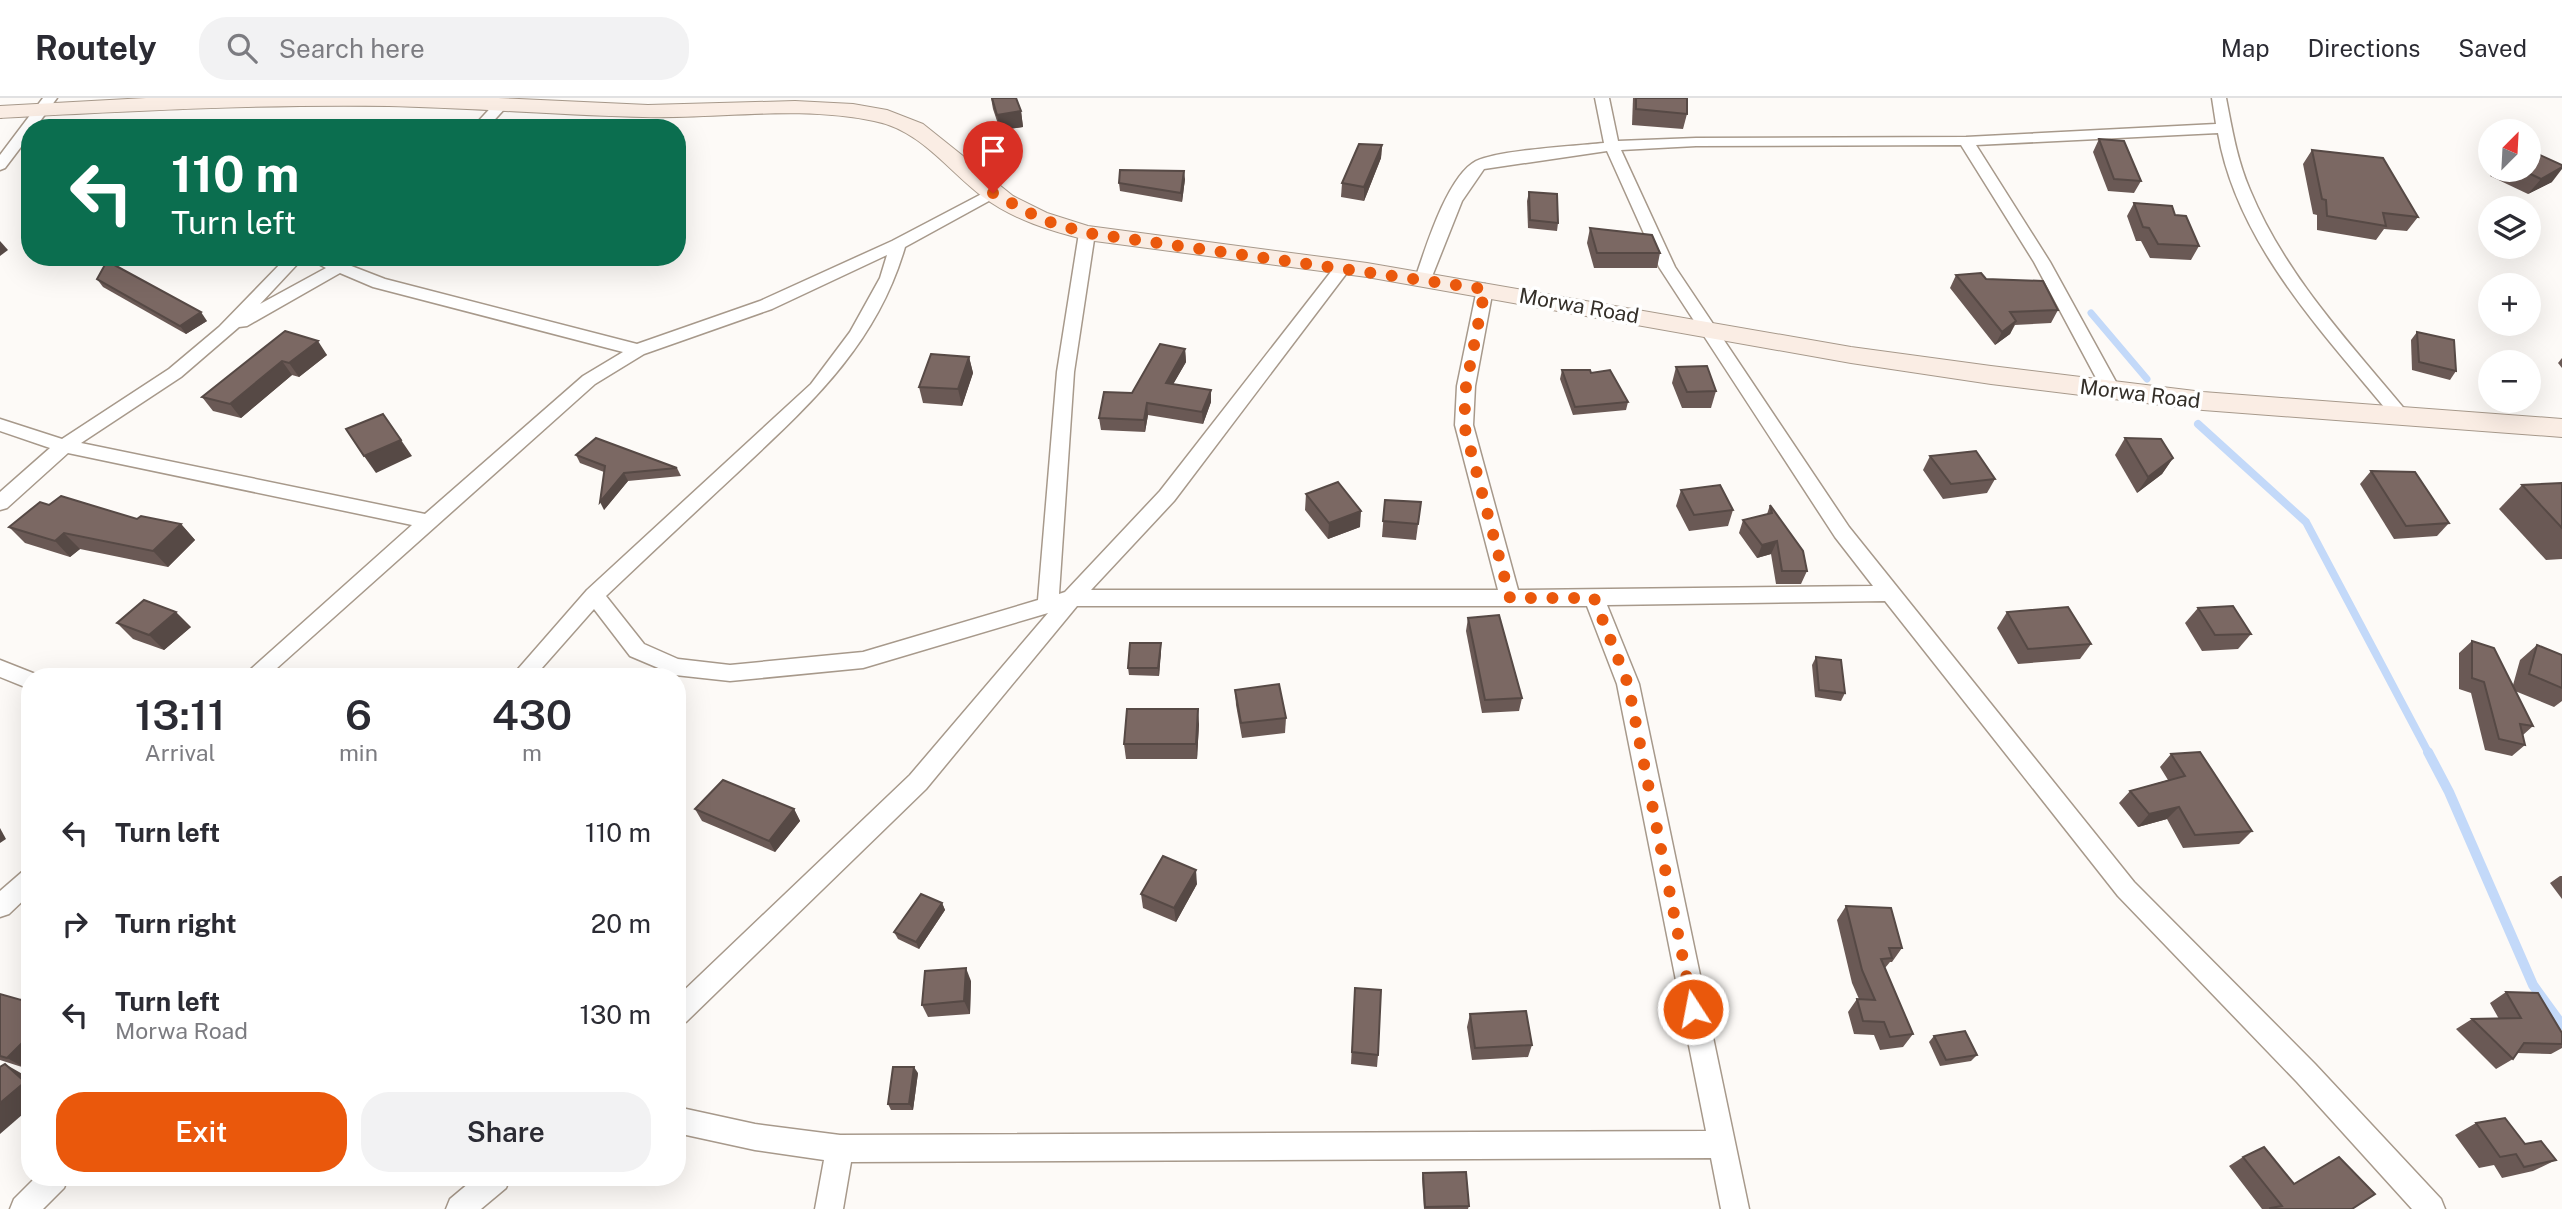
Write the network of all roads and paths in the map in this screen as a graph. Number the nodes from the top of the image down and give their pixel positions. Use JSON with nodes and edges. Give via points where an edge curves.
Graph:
{"nodes":[{"id":1,"x":1602,"y":98,"type":"edge"},
{"id":2,"x":2219,"y":98,"type":"edge"},
{"id":3,"x":47,"y":104,"type":"edge"},
{"id":4,"x":502,"y":104,"type":"junction"},
{"id":5,"x":0,"y":112,"type":"edge"},
{"id":6,"x":35,"y":119,"type":"edge"},
{"id":7,"x":488,"y":119,"type":"edge"},
{"id":8,"x":2225,"y":128,"type":"junction"},
{"id":9,"x":21,"y":138,"type":"edge"},
{"id":10,"x":1966,"y":141,"type":"junction"},
{"id":11,"x":1612,"y":146,"type":"junction"},
{"id":12,"x":0,"y":165,"type":"edge"},
{"id":13,"x":993,"y":193,"type":"junction"},
{"id":14,"x":1087,"y":233,"type":"junction"},
{"id":15,"x":898,"y":244,"type":"junction"},
{"id":16,"x":287,"y":266,"type":"edge"},
{"id":17,"x":333,"y":266,"type":"edge"},
{"id":18,"x":1343,"y":267,"type":"junction"},
{"id":19,"x":337,"y":268,"type":"junction"},
{"id":20,"x":1423,"y":279,"type":"junction"},
{"id":21,"x":1485,"y":289,"type":"junction"},
{"id":22,"x":1709,"y":330,"type":"junction"},
{"id":23,"x":225,"y":331,"type":"junction"},
{"id":24,"x":638,"y":350,"type":"junction"},
{"id":25,"x":2112,"y":391,"type":"junction"},
{"id":26,"x":2401,"y":416,"type":"junction"},
{"id":27,"x":0,"y":425,"type":"edge"},
{"id":28,"x":2562,"y":428,"type":"edge"},
{"id":29,"x":64,"y":446,"type":"junction"},
{"id":30,"x":0,"y":503,"type":"edge"},
{"id":31,"x":426,"y":521,"type":"junction"},
{"id":32,"x":1889,"y":593,"type":"junction"},
{"id":33,"x":594,"y":595,"type":"junction"},
{"id":34,"x":1072,"y":598,"type":"junction"},
{"id":35,"x":1510,"y":598,"type":"junction"},
{"id":36,"x":1594,"y":598,"type":"junction"},
{"id":37,"x":1048,"y":605,"type":"junction"},
{"id":38,"x":0,"y":668,"type":"edge"},
{"id":39,"x":263,"y":668,"type":"edge"},
{"id":40,"x":530,"y":668,"type":"edge"},
{"id":41,"x":684,"y":668,"type":"edge"},
{"id":42,"x":686,"y":668,"type":"edge"},
{"id":43,"x":21,"y":677,"type":"edge"},
{"id":44,"x":21,"y":887,"type":"edge"},
{"id":45,"x":0,"y":906,"type":"edge"},
{"id":46,"x":686,"y":1003,"type":"edge"},
{"id":47,"x":686,"y":1122,"type":"edge"},
{"id":48,"x":1722,"y":1144,"type":"junction"},
{"id":49,"x":840,"y":1149,"type":"junction"},
{"id":50,"x":46,"y":1186,"type":"edge"},
{"id":51,"x":487,"y":1186,"type":"edge"},
{"id":52,"x":24,"y":1209,"type":"edge"},
{"id":53,"x":460,"y":1209,"type":"edge"},
{"id":54,"x":830,"y":1209,"type":"edge"},
{"id":55,"x":1735,"y":1209,"type":"edge"},
{"id":56,"x":2431,"y":1209,"type":"edge"}],
"edges":[{"from":1,"to":11,"type":"street"},
{"from":2,"to":8,"type":"street"},
{"from":3,"to":4,"type":"main road","name":"Morwa Road"},
{"from":3,"to":5,"type":"main road","name":"Morwa Road"},
{"from":3,"to":6,"type":"street"},
{"from":4,"to":7,"type":"street"},
{"from":4,"to":13,"type":"main road","name":"Morwa Road","via":[[879,115],[937,142]]},
{"from":8,"to":10,"type":"street"},
{"from":8,"to":26,"type":"street","via":[[2252,218],[2280,265]]},
{"from":9,"to":12,"type":"street"},
{"from":10,"to":11,"type":"street"},
{"from":10,"to":25,"type":"street","via":[[2042,262]]},
{"from":11,"to":20,"type":"street","via":[[1479,166],[1439,232]]},
{"from":11,"to":22,"type":"street","via":[[1667,267]]},
{"from":13,"to":14,"type":"main road","name":"Morwa Road","via":[[1043,220]]},
{"from":13,"to":15,"type":"street"},
{"from":14,"to":18,"type":"main road","name":"Morwa Road"},
{"from":14,"to":37,"type":"street","via":[[1072,304],[1057,447]]},
{"from":15,"to":24,"type":"street","via":[[766,305]]},
{"from":15,"to":33,"type":"street","via":[[888,278],[857,334],[817,388]]},
{"from":16,"to":23,"type":"street"},
{"from":17,"to":19,"type":"street"},
{"from":18,"to":20,"type":"main road","name":"Morwa Road"},
{"from":18,"to":34,"type":"street","via":[[1167,496]]},
{"from":19,"to":23,"type":"street"},
{"from":19,"to":24,"type":"street"},
{"from":20,"to":21,"type":"main road","name":"Morwa Road"},
{"from":21,"to":22,"type":"main road","name":"Morwa Road"},
{"from":21,"to":35,"type":"street","via":[[1466,386],[1464,425]]},
{"from":22,"to":25,"type":"main road","name":"Morwa Road"},
{"from":22,"to":32,"type":"street","via":[[1842,532]]},
{"from":23,"to":29,"type":"street","via":[[175,373]]},
{"from":24,"to":31,"type":"street","via":[[560,403]]},
{"from":25,"to":26,"type":"main road","name":"Morwa Road"},
{"from":26,"to":28,"type":"main road","name":"Morwa Road"},
{"from":27,"to":29,"type":"street"},
{"from":29,"to":30,"type":"street"},
{"from":29,"to":31,"type":"street"},
{"from":31,"to":39,"type":"street"},
{"from":32,"to":36,"type":"street"},
{"from":32,"to":56,"type":"street","via":[[2126,889]]},
{"from":33,"to":40,"type":"street"},
{"from":33,"to":41,"type":"street","via":[[637,650]]},
{"from":34,"to":35,"type":"street"},
{"from":34,"to":37,"type":"street"},
{"from":34,"to":46,"type":"street","via":[[918,782]]},
{"from":35,"to":36,"type":"street"},
{"from":36,"to":48,"type":"street","via":[[1628,684]]},
{"from":37,"to":42,"type":"street","via":[[863,660],[730,673]]},
{"from":38,"to":43,"type":"street"},
{"from":44,"to":45,"type":"street"},
{"from":47,"to":49,"type":"street"},
{"from":48,"to":49,"type":"street"},
{"from":48,"to":55,"type":"street"},
{"from":49,"to":54,"type":"street"},
{"from":50,"to":52,"type":"street"},
{"from":51,"to":53,"type":"street"}]}
